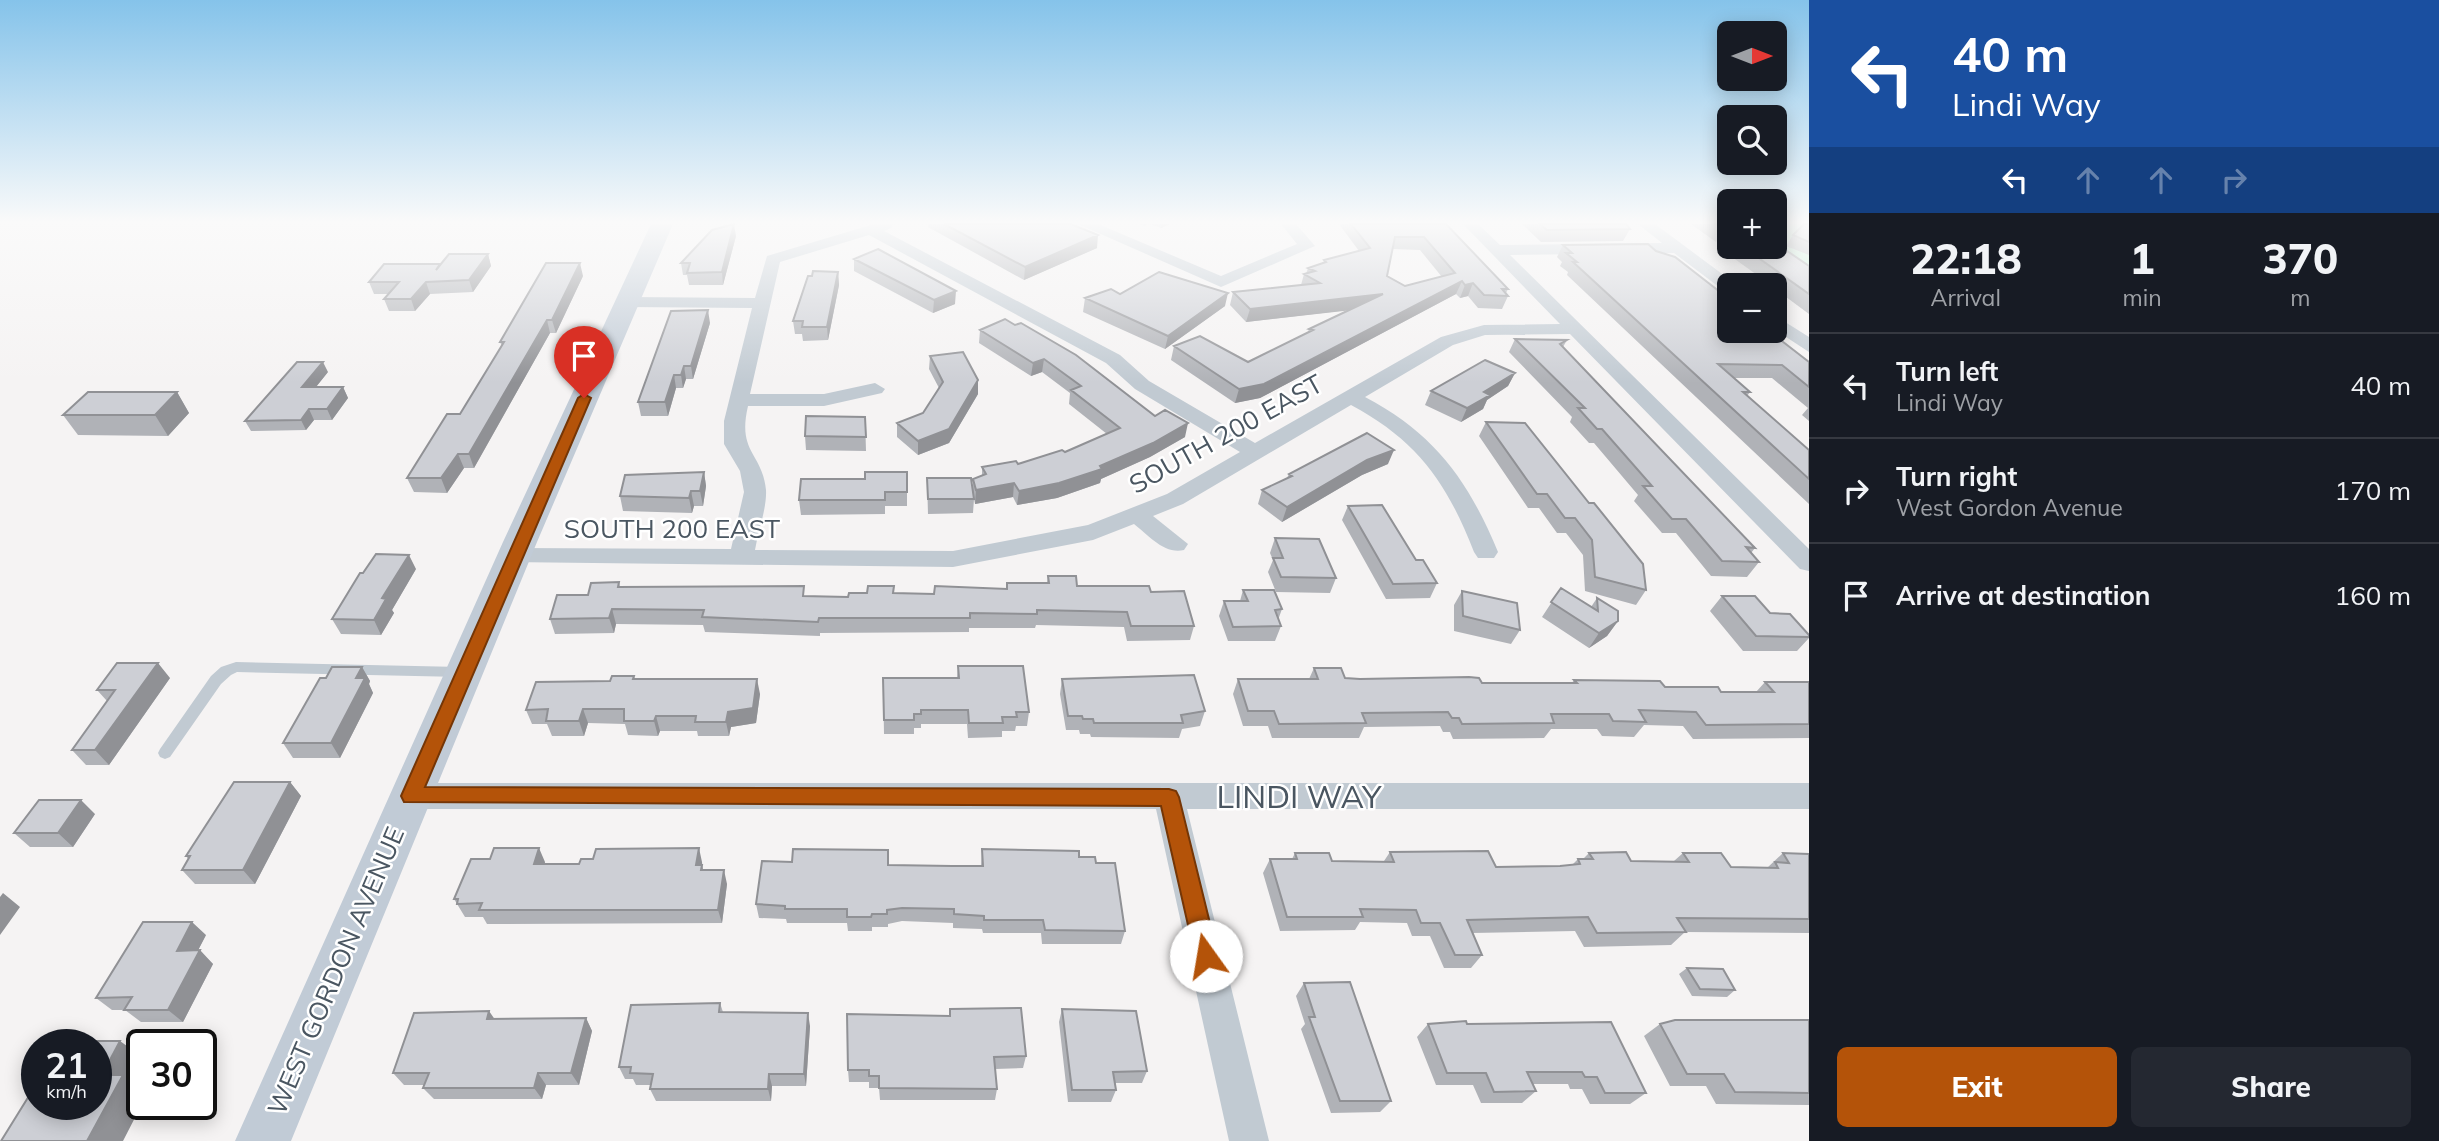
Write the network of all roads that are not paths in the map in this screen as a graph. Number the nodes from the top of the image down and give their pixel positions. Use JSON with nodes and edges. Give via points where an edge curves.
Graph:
{"nodes":[{"id":1,"x":638,"y":277,"type":"edge"},
{"id":2,"x":768,"y":277,"type":"edge"},
{"id":3,"x":959,"y":277,"type":"edge"},
{"id":4,"x":1211,"y":277,"type":"edge"},
{"id":5,"x":1233,"y":277,"type":"edge"},
{"id":6,"x":1523,"y":277,"type":"edge"},
{"id":7,"x":627,"y":302,"type":"junction"},
{"id":8,"x":762,"y":303,"type":"junction"},
{"id":9,"x":1575,"y":329,"type":"junction"},
{"id":10,"x":1787,"y":330,"type":"edge"},
{"id":11,"x":1809,"y":346,"type":"edge"},
{"id":12,"x":875,"y":389,"type":"dead end"},
{"id":13,"x":1350,"y":397,"type":"junction"},
{"id":14,"x":740,"y":400,"type":"junction"},
{"id":15,"x":1255,"y":452,"type":"junction"},
{"id":16,"x":1138,"y":516,"type":"junction"},
{"id":17,"x":1176,"y":544,"type":"dead end"},
{"id":18,"x":1486,"y":552,"type":"dead end"},
{"id":19,"x":514,"y":556,"type":"junction"},
{"id":20,"x":741,"y":557,"type":"junction"},
{"id":21,"x":1809,"y":563,"type":"edge"},
{"id":22,"x":465,"y":672,"type":"junction"},
{"id":23,"x":165,"y":752,"type":"dead end"},
{"id":24,"x":411,"y":796,"type":"junction"},
{"id":25,"x":1809,"y":796,"type":"edge"},
{"id":26,"x":1169,"y":797,"type":"junction"},
{"id":27,"x":263,"y":1141,"type":"edge"},
{"id":28,"x":1249,"y":1141,"type":"edge"}],
"edges":[{"from":1,"to":7,"type":"main road","name":"WEST GORDON AVENUE"},
{"from":2,"to":8,"type":"street"},
{"from":3,"to":15,"type":"street","via":[[1112,359],[1142,385]]},
{"from":4,"to":5,"type":"street","via":[[1222,282]]},
{"from":6,"to":9,"type":"street"},
{"from":7,"to":8,"type":"street"},
{"from":7,"to":19,"type":"main road","name":"WEST GORDON AVENUE"},
{"from":8,"to":14,"type":"street"},
{"from":9,"to":13,"type":"street","name":"SOUTH 200 EAST","via":[[1484,330],[1447,341]]},
{"from":9,"to":21,"type":"street"},
{"from":10,"to":11,"type":"street"},
{"from":12,"to":14,"type":"street","via":[[824,400]]},
{"from":13,"to":15,"type":"street","name":"SOUTH 200 EAST"},
{"from":13,"to":18,"type":"street","via":[[1423,443],[1473,519]]},
{"from":14,"to":20,"type":"street","via":[[734,421],[735,444],[751,471],[755,492]]},
{"from":15,"to":16,"type":"street","name":"SOUTH 200 EAST"},
{"from":16,"to":17,"type":"street"},
{"from":16,"to":20,"type":"street","name":"SOUTH 200 EAST","via":[[1093,531],[953,559]]},
{"from":19,"to":20,"type":"street","name":"SOUTH 200 EAST"},
{"from":19,"to":22,"type":"main road","name":"WEST GORDON AVENUE"},
{"from":22,"to":23,"type":"lane","via":[[236,667],[216,680]]},
{"from":22,"to":24,"type":"main road","name":"WEST GORDON AVENUE"},
{"from":24,"to":26,"type":"street","name":"LINDI WAY"},
{"from":24,"to":27,"type":"main road","name":"WEST GORDON AVENUE"},
{"from":25,"to":26,"type":"street","name":"LINDI WAY"},
{"from":26,"to":28,"type":"street"}]}
